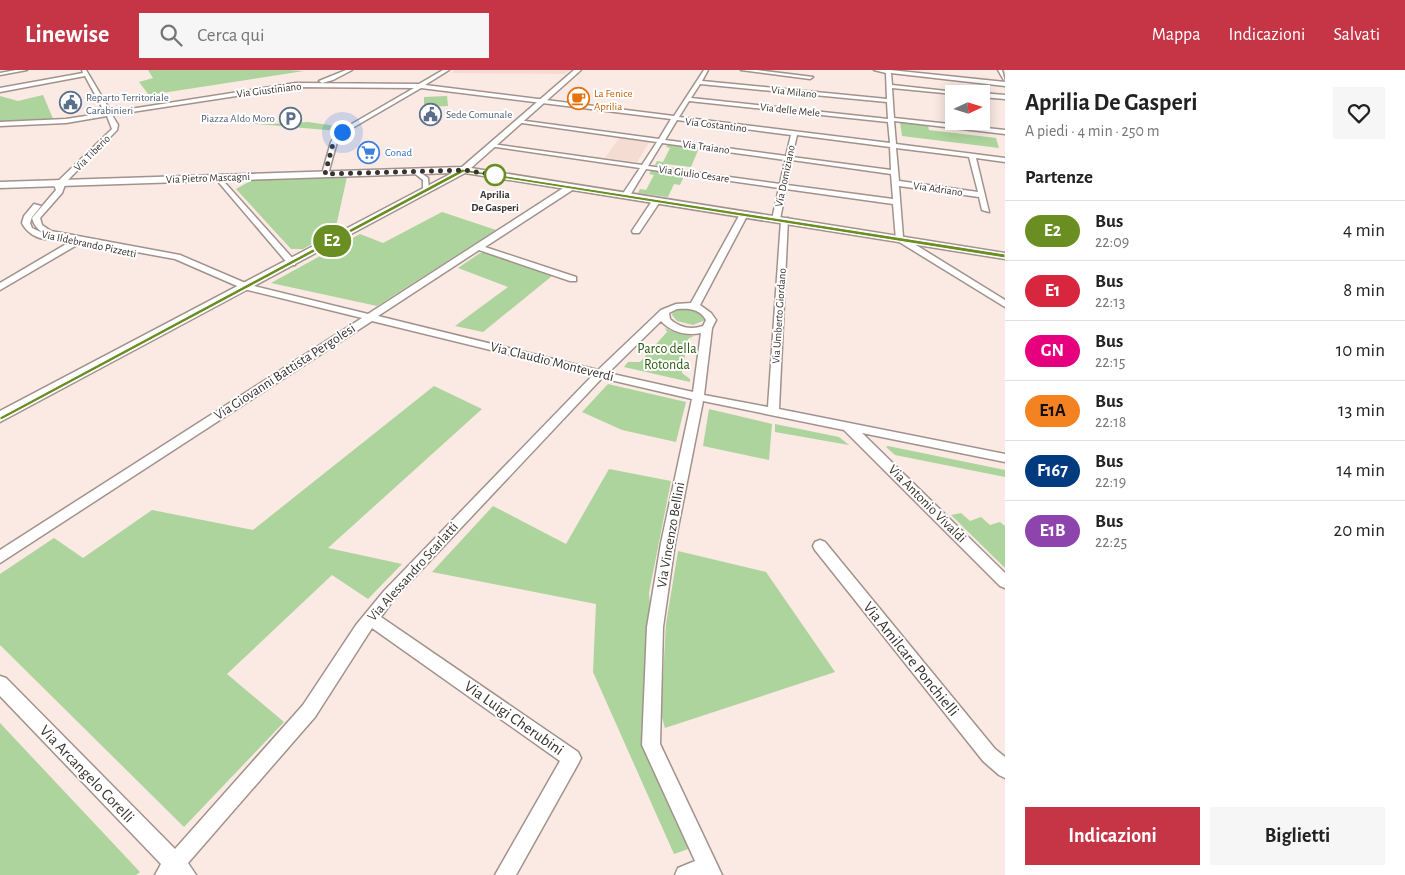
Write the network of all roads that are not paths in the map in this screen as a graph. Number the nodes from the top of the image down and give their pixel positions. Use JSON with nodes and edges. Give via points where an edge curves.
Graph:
{"nodes":[{"id":1,"x":25,"y":70,"type":"edge"},
{"id":2,"x":350,"y":70,"type":"edge"},
{"id":3,"x":446,"y":70,"type":"edge"},
{"id":4,"x":578,"y":70,"type":"edge"},
{"id":5,"x":706,"y":70,"type":"edge"},
{"id":6,"x":743,"y":70,"type":"edge"},
{"id":7,"x":811,"y":70,"type":"edge"},
{"id":8,"x":876,"y":70,"type":"edge"},
{"id":9,"x":1000,"y":70,"type":"edge"},
{"id":10,"x":888,"y":71,"type":"edge"},
{"id":11,"x":85,"y":72,"type":"edge"},
{"id":12,"x":0,"y":74,"type":"edge"},
{"id":13,"x":810,"y":77,"type":"junction"},
{"id":14,"x":331,"y":82,"type":"junction"},
{"id":15,"x":699,"y":82,"type":"junction"},
{"id":16,"x":1005,"y":82,"type":"edge"},
{"id":17,"x":421,"y":86,"type":"junction"},
{"id":18,"x":888,"y":86,"type":"junction"},
{"id":19,"x":0,"y":90,"type":"edge"},
{"id":20,"x":945,"y":92,"type":"edge"},
{"id":21,"x":806,"y":93,"type":"junction"},
{"id":22,"x":990,"y":96,"type":"edge"},
{"id":23,"x":1005,"y":97,"type":"edge"},
{"id":24,"x":688,"y":99,"type":"junction"},
{"id":25,"x":889,"y":101,"type":"junction"},
{"id":26,"x":540,"y":102,"type":"junction"},
{"id":27,"x":684,"y":106,"type":"junction"},
{"id":28,"x":692,"y":111,"type":"dead end"},
{"id":29,"x":802,"y":111,"type":"junction"},
{"id":30,"x":698,"y":114,"type":"dead end"},
{"id":31,"x":109,"y":115,"type":"junction"},
{"id":32,"x":674,"y":120,"type":"junction"},
{"id":33,"x":891,"y":120,"type":"junction"},
{"id":34,"x":518,"y":122,"type":"junction"},
{"id":35,"x":945,"y":123,"type":"edge"},
{"id":36,"x":0,"y":124,"type":"edge"},
{"id":37,"x":732,"y":127,"type":"junction"},
{"id":38,"x":990,"y":129,"type":"edge"},
{"id":39,"x":1005,"y":132,"type":"edge"},
{"id":40,"x":794,"y":134,"type":"junction"},
{"id":41,"x":661,"y":141,"type":"junction"},
{"id":42,"x":492,"y":146,"type":"junction"},
{"id":43,"x":892,"y":146,"type":"junction"},
{"id":44,"x":972,"y":156,"type":"junction"},
{"id":45,"x":789,"y":158,"type":"junction"},
{"id":46,"x":1005,"y":160,"type":"edge"},
{"id":47,"x":644,"y":167,"type":"junction"},
{"id":48,"x":464,"y":170,"type":"junction"},
{"id":49,"x":415,"y":171,"type":"junction"},
{"id":50,"x":894,"y":172,"type":"junction"},
{"id":51,"x":325,"y":174,"type":"junction"},
{"id":52,"x":217,"y":177,"type":"junction"},
{"id":53,"x":63,"y":183,"type":"junction"},
{"id":54,"x":895,"y":183,"type":"junction"},
{"id":55,"x":0,"y":185,"type":"edge"},
{"id":56,"x":782,"y":186,"type":"junction"},
{"id":57,"x":571,"y":187,"type":"junction"},
{"id":58,"x":426,"y":190,"type":"junction"},
{"id":59,"x":626,"y":195,"type":"junction"},
{"id":60,"x":982,"y":195,"type":"junction"},
{"id":61,"x":657,"y":200,"type":"junction"},
{"id":62,"x":896,"y":202,"type":"junction"},
{"id":63,"x":986,"y":210,"type":"dead end"},
{"id":64,"x":744,"y":214,"type":"junction"},
{"id":65,"x":780,"y":220,"type":"junction"},
{"id":66,"x":636,"y":231,"type":"dead end"},
{"id":67,"x":899,"y":238,"type":"junction"},
{"id":68,"x":77,"y":241,"type":"junction"},
{"id":69,"x":478,"y":247,"type":"junction"},
{"id":70,"x":948,"y":247,"type":"junction"},
{"id":71,"x":1005,"y":256,"type":"edge"},
{"id":72,"x":292,"y":263,"type":"junction"},
{"id":73,"x":938,"y":263,"type":"junction"},
{"id":74,"x":573,"y":279,"type":"dead end"},
{"id":75,"x":0,"y":287,"type":"edge"},
{"id":76,"x":243,"y":289,"type":"junction"},
{"id":77,"x":1005,"y":304,"type":"edge"},
{"id":78,"x":694,"y":307,"type":"junction"},
{"id":79,"x":664,"y":312,"type":"junction"},
{"id":80,"x":370,"y":317,"type":"junction"},
{"id":81,"x":707,"y":328,"type":"junction"},
{"id":82,"x":600,"y":374,"type":"junction"},
{"id":83,"x":698,"y":396,"type":"junction"},
{"id":84,"x":772,"y":412,"type":"junction"},
{"id":85,"x":0,"y":417,"type":"edge"},
{"id":86,"x":848,"y":427,"type":"junction"},
{"id":87,"x":1005,"y":458,"type":"edge"},
{"id":88,"x":820,"y":546,"type":"dead end"},
{"id":89,"x":0,"y":557,"type":"edge"},
{"id":90,"x":1005,"y":582,"type":"edge"},
{"id":91,"x":370,"y":618,"type":"junction"},
{"id":92,"x":0,"y":684,"type":"edge"},
{"id":93,"x":1005,"y":770,"type":"edge"},
{"id":94,"x":175,"y":871,"type":"edge"},
{"id":95,"x":710,"y":871,"type":"edge"},
{"id":96,"x":505,"y":875,"type":"edge"},
{"id":97,"x":685,"y":875,"type":"edge"}],
"edges":[{"from":1,"to":12,"type":"street"},
{"from":2,"to":14,"type":"street"},
{"from":3,"to":17,"type":"street"},
{"from":4,"to":26,"type":"street"},
{"from":5,"to":15,"type":"street"},
{"from":6,"to":13,"type":"street"},
{"from":7,"to":13,"type":"street"},
{"from":8,"to":10,"type":"street"},
{"from":9,"to":16,"type":"street"},
{"from":10,"to":16,"type":"street"},
{"from":10,"to":18,"type":"street"},
{"from":11,"to":19,"type":"street"},
{"from":11,"to":31,"type":"street","name":"Via Tiberio"},
{"from":13,"to":21,"type":"street"},
{"from":14,"to":17,"type":"street","name":"Via Giustiniano"},
{"from":14,"to":31,"type":"street","name":"Via Giustiniano"},
{"from":15,"to":21,"type":"street","name":"Via Milano"},
{"from":15,"to":24,"type":"street"},
{"from":17,"to":26,"type":"street","name":"Via Giustiniano"},
{"from":17,"to":51,"type":"street","via":[[340,133],[334,142]]},
{"from":18,"to":20,"type":"street"},
{"from":18,"to":25,"type":"street"},
{"from":21,"to":25,"type":"street","name":"Via Milano"},
{"from":21,"to":29,"type":"street"},
{"from":22,"to":23,"type":"street"},
{"from":24,"to":27,"type":"street"},
{"from":24,"to":29,"type":"street","name":"Via delle Mele"},
{"from":25,"to":33,"type":"street"},
{"from":26,"to":32,"type":"street","name":"Via Costantino"},
{"from":26,"to":34,"type":"street"},
{"from":27,"to":28,"type":"street"},
{"from":27,"to":32,"type":"street"},
{"from":29,"to":33,"type":"street","name":"Via delle Mele"},
{"from":30,"to":37,"type":"street"},
{"from":31,"to":36,"type":"street","name":"Via Giustiniano"},
{"from":31,"to":53,"type":"street","name":"Via Tiberio","via":[[115,125],[114,131]]},
{"from":32,"to":37,"type":"street","name":"Via Costantino"},
{"from":32,"to":41,"type":"street"},
{"from":33,"to":35,"type":"street","name":"Via delle Mele"},
{"from":33,"to":43,"type":"street"},
{"from":34,"to":41,"type":"street","name":"Via Traiano"},
{"from":34,"to":42,"type":"street"},
{"from":37,"to":40,"type":"street","name":"Via Costantino"},
{"from":38,"to":39,"type":"street","name":"Via delle Mele"},
{"from":40,"to":43,"type":"street","name":"Via Costantino"},
{"from":40,"to":45,"type":"street","name":"Via Domiziano"},
{"from":41,"to":45,"type":"street","name":"Via Traiano"},
{"from":41,"to":47,"type":"street"},
{"from":42,"to":47,"type":"street","name":"Via Giulio Cesare"},
{"from":42,"to":48,"type":"street"},
{"from":43,"to":44,"type":"street","name":"Via Costantino"},
{"from":43,"to":50,"type":"street"},
{"from":44,"to":46,"type":"street","name":"Via Costantino"},
{"from":44,"to":60,"type":"street"},
{"from":45,"to":50,"type":"street","name":"Via Traiano"},
{"from":45,"to":56,"type":"street","name":"Via Domiziano"},
{"from":47,"to":56,"type":"street","name":"Via Giulio Cesare"},
{"from":47,"to":59,"type":"street"},
{"from":48,"to":49,"type":"street","name":"Via Pietro Mascagni"},
{"from":48,"to":57,"type":"street","name":"Via Pietro Mascagni"},
{"from":48,"to":58,"type":"street"},
{"from":49,"to":51,"type":"street","name":"Via Pietro Mascagni"},
{"from":49,"to":58,"type":"street","via":[[426,179]]},
{"from":50,"to":54,"type":"street"},
{"from":51,"to":52,"type":"street","name":"Via Pietro Mascagni"},
{"from":52,"to":53,"type":"street","name":"Via Pietro Mascagni"},
{"from":52,"to":72,"type":"street"},
{"from":53,"to":55,"type":"street","name":"Via Pietro Mascagni"},
{"from":53,"to":68,"type":"street","name":"Via Ildebrando Pizzetti","via":[[34,209],[26,223],[29,229],[40,235]]},
{"from":54,"to":60,"type":"street","name":"Via Adriano"},
{"from":54,"to":62,"type":"street"},
{"from":56,"to":62,"type":"street","name":"Via Giulio Cesare"},
{"from":56,"to":65,"type":"street","name":"Via Domiziano"},
{"from":57,"to":59,"type":"street","name":"Via Pietro Mascagni"},
{"from":57,"to":69,"type":"street","name":"Via Giovanni Battista Pergolesi"},
{"from":58,"to":72,"type":"street"},
{"from":59,"to":61,"type":"street","name":"Via Pietro Mascagni"},
{"from":60,"to":63,"type":"street"},
{"from":61,"to":64,"type":"street","name":"Via Pietro Mascagni"},
{"from":61,"to":66,"type":"street"},
{"from":62,"to":67,"type":"street"},
{"from":64,"to":65,"type":"street","name":"Via Pietro Mascagni"},
{"from":64,"to":78,"type":"street"},
{"from":65,"to":67,"type":"street","name":"Via Pietro Mascagni"},
{"from":65,"to":84,"type":"street","name":"Via Umberto Giordano"},
{"from":67,"to":70,"type":"street","name":"Via Pietro Mascagni"},
{"from":67,"to":73,"type":"street"},
{"from":68,"to":75,"type":"street"},
{"from":68,"to":76,"type":"street","name":"Via Ildebrando Pizzetti","via":[[176,262]]},
{"from":69,"to":74,"type":"street"},
{"from":69,"to":80,"type":"street","name":"Via Giovanni Battista Pergolesi"},
{"from":70,"to":71,"type":"street","name":"Via Pietro Mascagni"},
{"from":70,"to":73,"type":"street","via":[[931,251]]},
{"from":72,"to":76,"type":"street"},
{"from":73,"to":77,"type":"street"},
{"from":76,"to":80,"type":"street","name":"Via Claudio Monteverdi"},
{"from":76,"to":85,"type":"street"},
{"from":78,"to":79,"type":"street","via":[[677,306]]},
{"from":78,"to":81,"type":"street","via":[[710,316]]},
{"from":79,"to":81,"type":"street","via":[[665,320],[676,328],[693,331]]},
{"from":79,"to":82,"type":"street","name":"Via Alessandro Scarlatti"},
{"from":80,"to":82,"type":"street","name":"Via Claudio Monteverdi"},
{"from":80,"to":89,"type":"street","name":"Via Giovanni Battista Pergolesi"},
{"from":81,"to":83,"type":"street","name":"Via Vincenzo Bellini"},
{"from":82,"to":83,"type":"street","name":"Via Claudio Monteverdi"},
{"from":82,"to":91,"type":"street","name":"Via Alessandro Scarlatti"},
{"from":83,"to":84,"type":"street","name":"Via Claudio Monteverdi"},
{"from":83,"to":95,"type":"street","name":"Via Vincenzo Bellini","via":[[654,627],[651,745]]},
{"from":84,"to":86,"type":"street","name":"Via Claudio Monteverdi"},
{"from":86,"to":87,"type":"street","name":"Via Claudio Monteverdi"},
{"from":86,"to":90,"type":"street","name":"Via Antonio Vivaldi"},
{"from":88,"to":93,"type":"street","name":"Via Amilcare Ponchielli","via":[[989,755]]},
{"from":91,"to":94,"type":"street","name":"Via Alessandro Scarlatti","via":[[309,710]]},
{"from":91,"to":96,"type":"street","name":"Via Luigi Cherubini","via":[[572,758]]},
{"from":92,"to":94,"type":"street","name":"Via Arcangelo Corelli"},
{"from":95,"to":97,"type":"street"}]}
